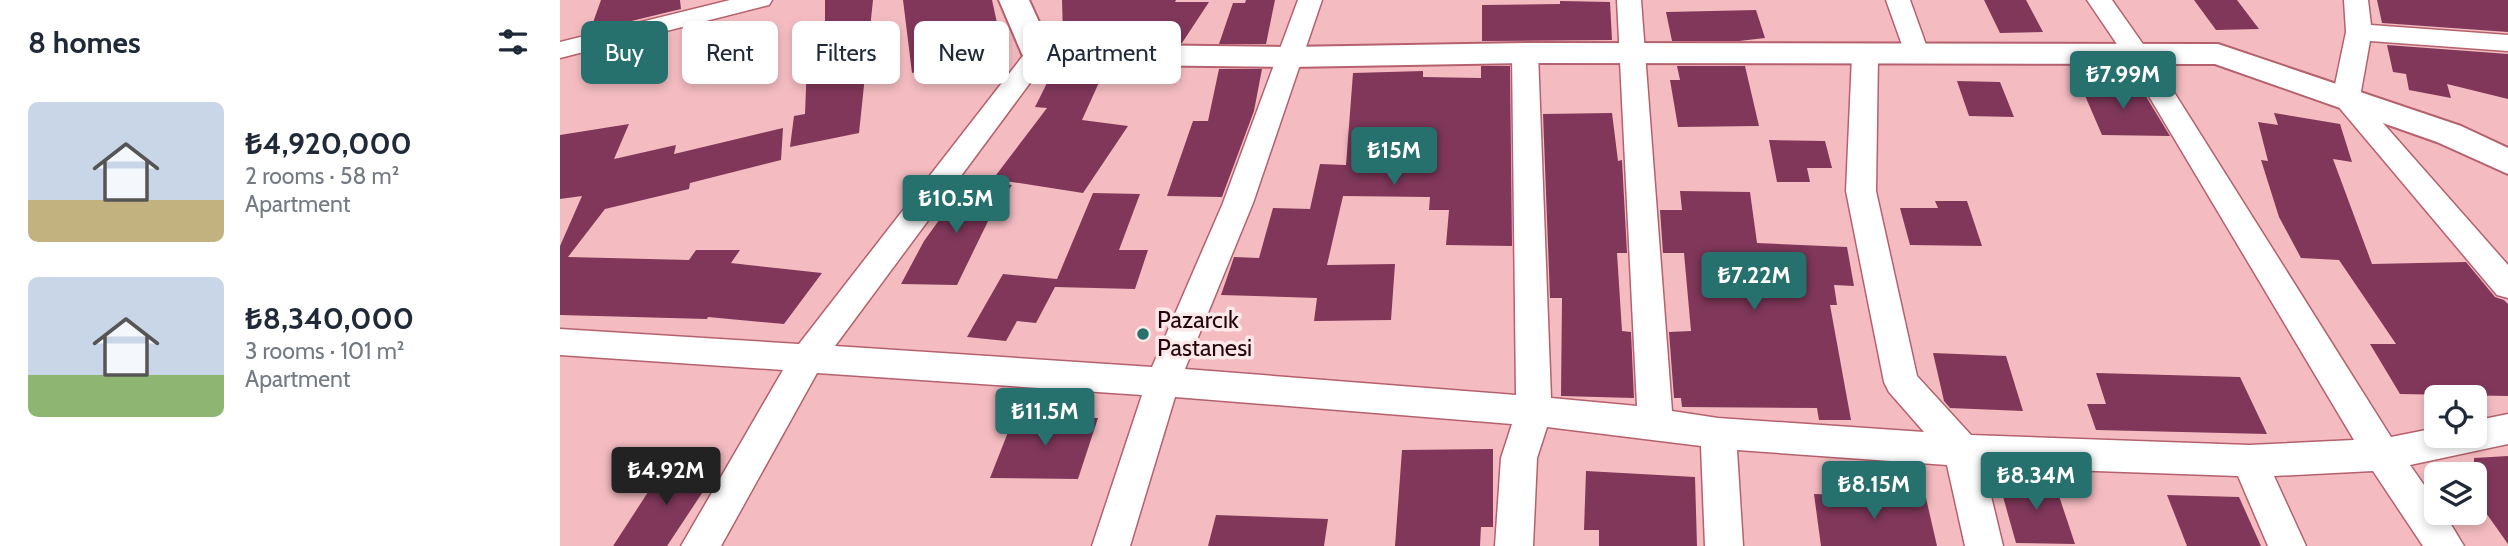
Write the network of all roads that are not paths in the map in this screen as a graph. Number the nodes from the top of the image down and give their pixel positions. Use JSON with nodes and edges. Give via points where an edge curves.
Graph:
{"nodes":[{"id":1,"x":760,"y":0,"type":"edge"},
{"id":2,"x":1014,"y":0,"type":"edge"},
{"id":3,"x":1310,"y":0,"type":"edge"},
{"id":4,"x":1629,"y":0,"type":"edge"},
{"id":5,"x":1898,"y":0,"type":"edge"},
{"id":6,"x":2099,"y":0,"type":"edge"},
{"id":7,"x":2356,"y":0,"type":"edge"},
{"id":8,"x":667,"y":12,"type":"edge"},
{"id":9,"x":1023,"y":21,"type":"edge"},
{"id":10,"x":2359,"y":32,"type":"junction"},
{"id":11,"x":2508,"y":43,"type":"edge"},
{"id":12,"x":560,"y":50,"type":"edge"},
{"id":13,"x":1525,"y":53,"type":"junction"},
{"id":14,"x":1634,"y":53,"type":"junction"},
{"id":15,"x":1916,"y":53,"type":"junction"},
{"id":16,"x":2137,"y":54,"type":"junction"},
{"id":17,"x":1181,"y":56,"type":"edge"},
{"id":18,"x":1865,"y":56,"type":"junction"},
{"id":19,"x":1289,"y":57,"type":"junction"},
{"id":20,"x":1023,"y":74,"type":"edge"},
{"id":21,"x":2346,"y":99,"type":"junction"},
{"id":22,"x":2508,"y":162,"type":"edge"},
{"id":23,"x":2508,"y":286,"type":"edge"},
{"id":24,"x":560,"y":342,"type":"edge"},
{"id":25,"x":807,"y":359,"type":"junction"},
{"id":26,"x":1163,"y":382,"type":"junction"},
{"id":27,"x":1534,"y":411,"type":"junction"},
{"id":28,"x":1655,"y":423,"type":"junction"},
{"id":29,"x":2508,"y":429,"type":"edge"},
{"id":30,"x":1718,"y":433,"type":"junction"},
{"id":31,"x":1962,"y":450,"type":"junction"},
{"id":32,"x":2382,"y":455,"type":"junction"},
{"id":33,"x":2249,"y":461,"type":"junction"},
{"id":34,"x":700,"y":546,"type":"edge"},
{"id":35,"x":1111,"y":546,"type":"edge"},
{"id":36,"x":1514,"y":546,"type":"edge"},
{"id":37,"x":1724,"y":546,"type":"edge"},
{"id":38,"x":1984,"y":546,"type":"edge"},
{"id":39,"x":2287,"y":546,"type":"edge"},
{"id":40,"x":2445,"y":546,"type":"edge"}],
"edges":[{"from":1,"to":8,"type":"street"},
{"from":2,"to":9,"type":"street"},
{"from":3,"to":19,"type":"street"},
{"from":4,"to":14,"type":"street"},
{"from":5,"to":15,"type":"street"},
{"from":6,"to":16,"type":"street"},
{"from":7,"to":10,"type":"street"},
{"from":8,"to":12,"type":"street"},
{"from":10,"to":11,"type":"street"},
{"from":10,"to":21,"type":"street"},
{"from":13,"to":14,"type":"street"},
{"from":13,"to":19,"type":"street"},
{"from":13,"to":27,"type":"street"},
{"from":14,"to":18,"type":"street"},
{"from":14,"to":28,"type":"street"},
{"from":15,"to":16,"type":"street"},
{"from":15,"to":18,"type":"street"},
{"from":16,"to":21,"type":"street","via":[[2218,54]]},
{"from":16,"to":32,"type":"street"},
{"from":17,"to":19,"type":"street"},
{"from":18,"to":31,"type":"street","via":[[1861,191],[1901,382]]},
{"from":19,"to":26,"type":"street","via":[[1238,203]]},
{"from":20,"to":25,"type":"street"},
{"from":21,"to":22,"type":"street","via":[[2449,134]]},
{"from":21,"to":23,"type":"street"},
{"from":24,"to":25,"type":"street"},
{"from":25,"to":26,"type":"street"},
{"from":25,"to":34,"type":"street"},
{"from":26,"to":27,"type":"street"},
{"from":26,"to":35,"type":"street"},
{"from":27,"to":28,"type":"street"},
{"from":27,"to":36,"type":"street","via":[[1519,458]]},
{"from":28,"to":30,"type":"street"},
{"from":29,"to":32,"type":"street"},
{"from":30,"to":31,"type":"street"},
{"from":30,"to":37,"type":"street"},
{"from":31,"to":33,"type":"street"},
{"from":31,"to":38,"type":"street"},
{"from":32,"to":33,"type":"street"},
{"from":32,"to":40,"type":"street"},
{"from":33,"to":39,"type":"street"}]}
